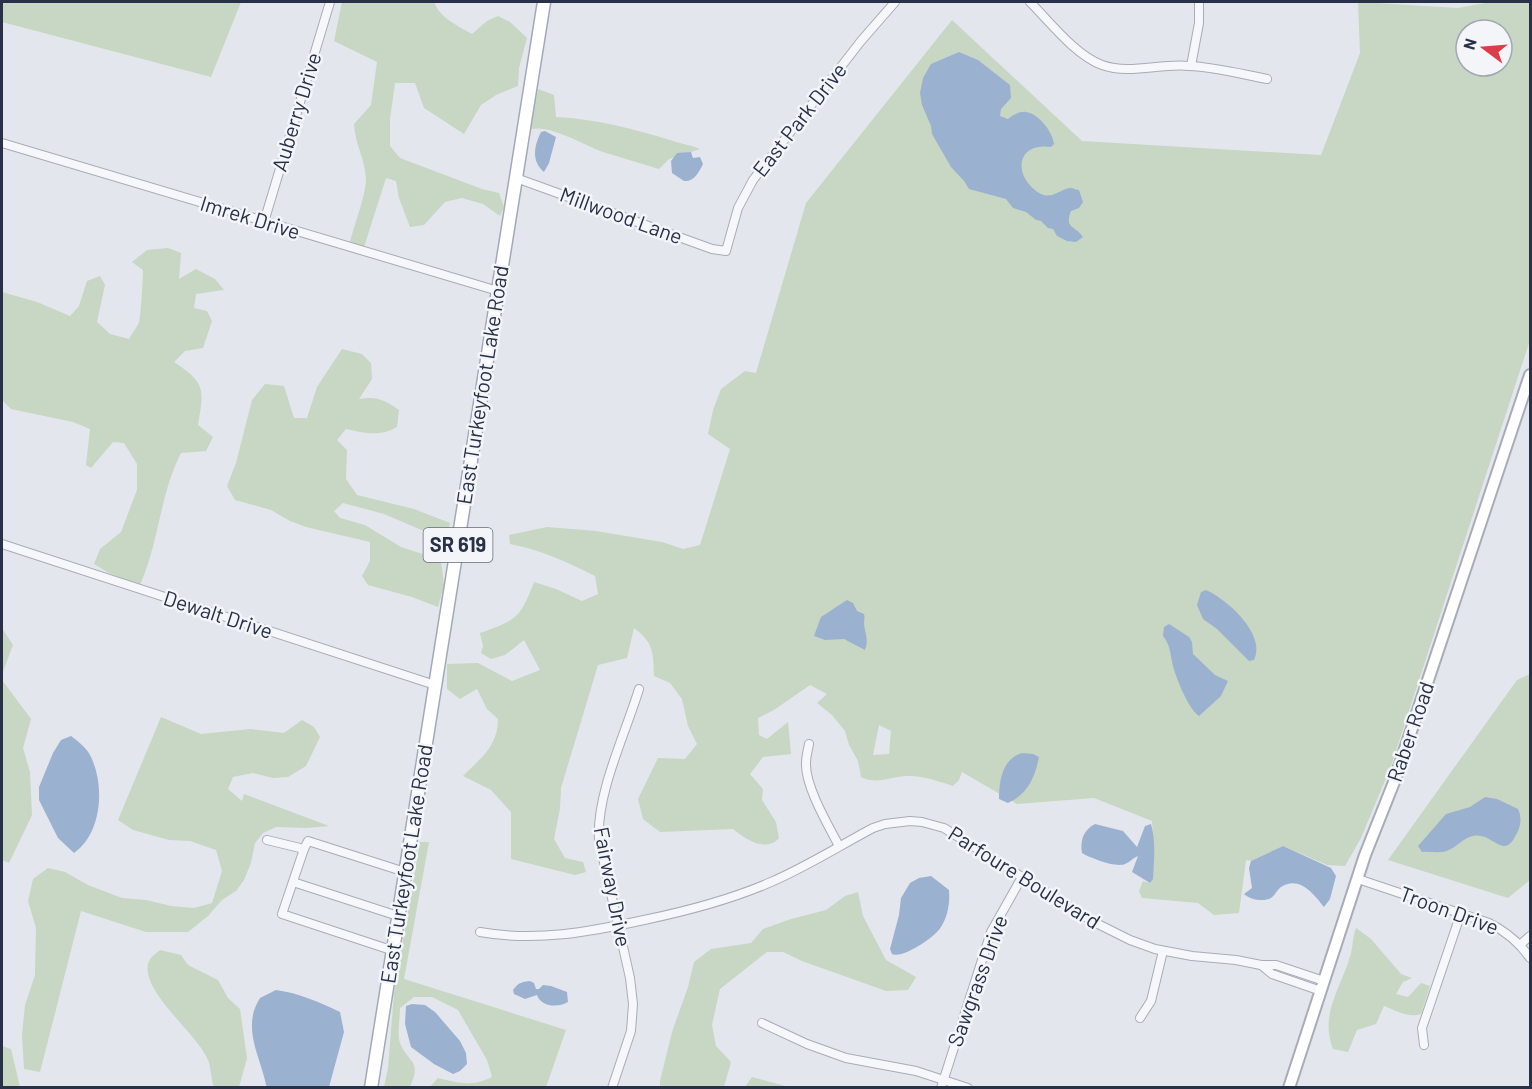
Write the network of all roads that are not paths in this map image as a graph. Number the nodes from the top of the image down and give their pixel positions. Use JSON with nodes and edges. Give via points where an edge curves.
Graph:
{"nodes":[{"id":1,"x":330,"y":2,"type":"edge"},
{"id":2,"x":544,"y":2,"type":"edge"},
{"id":3,"x":895,"y":2,"type":"edge"},
{"id":4,"x":1030,"y":2,"type":"edge"},
{"id":5,"x":1199,"y":2,"type":"edge"},
{"id":6,"x":1191,"y":66,"type":"junction"},
{"id":7,"x":1267,"y":79,"type":"dead end"},
{"id":8,"x":2,"y":143,"type":"edge"},
{"id":9,"x":516,"y":178,"type":"junction"},
{"id":10,"x":264,"y":222,"type":"junction"},
{"id":11,"x":726,"y":251,"type":"joint"},
{"id":12,"x":498,"y":291,"type":"junction"},
{"id":13,"x":1530,"y":375,"type":"edge"},
{"id":14,"x":2,"y":544,"type":"edge"},
{"id":15,"x":435,"y":685,"type":"junction"},
{"id":16,"x":639,"y":689,"type":"dead end"},
{"id":17,"x":809,"y":744,"type":"dead end"},
{"id":18,"x":267,"y":840,"type":"dead end"},
{"id":19,"x":839,"y":846,"type":"junction"},
{"id":20,"x":303,"y":849,"type":"junction"},
{"id":21,"x":405,"y":872,"type":"junction"},
{"id":22,"x":1022,"y":877,"type":"junction"},
{"id":23,"x":1358,"y":879,"type":"junction"},
{"id":24,"x":293,"y":882,"type":"junction"},
{"id":25,"x":1461,"y":913,"type":"junction"},
{"id":26,"x":398,"y":916,"type":"junction"},
{"id":27,"x":616,"y":926,"type":"junction"},
{"id":28,"x":480,"y":932,"type":"dead end"},
{"id":29,"x":1530,"y":936,"type":"edge"},
{"id":30,"x":1521,"y":944,"type":"junction"},
{"id":31,"x":393,"y":951,"type":"junction"},
{"id":32,"x":1163,"y":951,"type":"junction"},
{"id":33,"x":1530,"y":958,"type":"edge"},
{"id":34,"x":1323,"y":986,"type":"junction"},
{"id":35,"x":1140,"y":1018,"type":"dead end"},
{"id":36,"x":762,"y":1023,"type":"dead end"},
{"id":37,"x":1424,"y":1045,"type":"dead end"},
{"id":38,"x":942,"y":1084,"type":"edge"},
{"id":39,"x":371,"y":1088,"type":"edge"},
{"id":40,"x":612,"y":1088,"type":"edge"},
{"id":41,"x":968,"y":1088,"type":"edge"},
{"id":42,"x":1289,"y":1088,"type":"edge"}],
"edges":[{"from":1,"to":10,"type":"street","name":"Auberry Drive"},
{"from":2,"to":9,"type":"main road","name":"East Turkeyfoot Lake Road","number":"SR 619"},
{"from":3,"to":11,"type":"street","name":"East Park Drive","via":[[753,180],[738,208]]},
{"from":4,"to":6,"type":"street","via":[[1085,56],[1102,65],[1133,70]]},
{"from":5,"to":6,"type":"street"},
{"from":6,"to":7,"type":"street"},
{"from":8,"to":10,"type":"street","name":"Imrek Drive"},
{"from":9,"to":11,"type":"street","name":"Millwood Lane","via":[[711,249]]},
{"from":9,"to":12,"type":"main road","name":"East Turkeyfoot Lake Road","number":"SR 619"},
{"from":10,"to":12,"type":"street","name":"Imrek Drive"},
{"from":12,"to":15,"type":"main road","name":"East Turkeyfoot Lake Road","number":"SR 619"},
{"from":13,"to":23,"type":"street","name":"Raber Road","via":[[1395,782]]},
{"from":14,"to":15,"type":"street","name":"Dewalt Drive"},
{"from":15,"to":21,"type":"main road","name":"East Turkeyfoot Lake Road","number":"SR 619"},
{"from":16,"to":27,"type":"street","name":"Fairway Drive","via":[[599,814],[598,840]]},
{"from":17,"to":19,"type":"street","via":[[809,778]]},
{"from":18,"to":20,"type":"street"},
{"from":19,"to":22,"type":"street","name":"Parfoure Boulevard","via":[[885,824],[922,822],[944,828]]},
{"from":19,"to":27,"type":"street","name":"Parfoure Boulevard","via":[[747,892]]},
{"from":20,"to":21,"type":"street","via":[[308,841]]},
{"from":20,"to":24,"type":"street"},
{"from":21,"to":26,"type":"main road","name":"East Turkeyfoot Lake Road","number":"SR 619"},
{"from":22,"to":32,"type":"street","name":"Parfoure Boulevard","via":[[1112,932]]},
{"from":22,"to":38,"type":"street","name":"Sawgrass Drive","via":[[991,932]]},
{"from":23,"to":25,"type":"street","name":"Troon Drive"},
{"from":23,"to":34,"type":"street","name":"Raber Road"},
{"from":24,"to":26,"type":"street"},
{"from":24,"to":31,"type":"street","via":[[282,914]]},
{"from":25,"to":30,"type":"street","name":"Troon Drive","via":[[1495,926]]},
{"from":25,"to":37,"type":"street","via":[[1422,1028]]},
{"from":26,"to":31,"type":"main road","name":"East Turkeyfoot Lake Road","number":"SR 619"},
{"from":27,"to":28,"type":"street","name":"Parfoure Boulevard","via":[[542,937]]},
{"from":27,"to":40,"type":"street","name":"Fairway Drive","via":[[630,978],[633,1018]]},
{"from":29,"to":30,"type":"street"},
{"from":30,"to":33,"type":"street","name":"Troon Drive"},
{"from":31,"to":39,"type":"main road","name":"East Turkeyfoot Lake Road","number":"SR 619"},
{"from":32,"to":34,"type":"street","name":"Parfoure Boulevard","via":[[1261,965],[1272,974]]},
{"from":32,"to":35,"type":"street","via":[[1151,1001]]},
{"from":34,"to":42,"type":"street","name":"Raber Road"},
{"from":36,"to":38,"type":"street","via":[[846,1058],[916,1071]]},
{"from":38,"to":41,"type":"street"}]}
